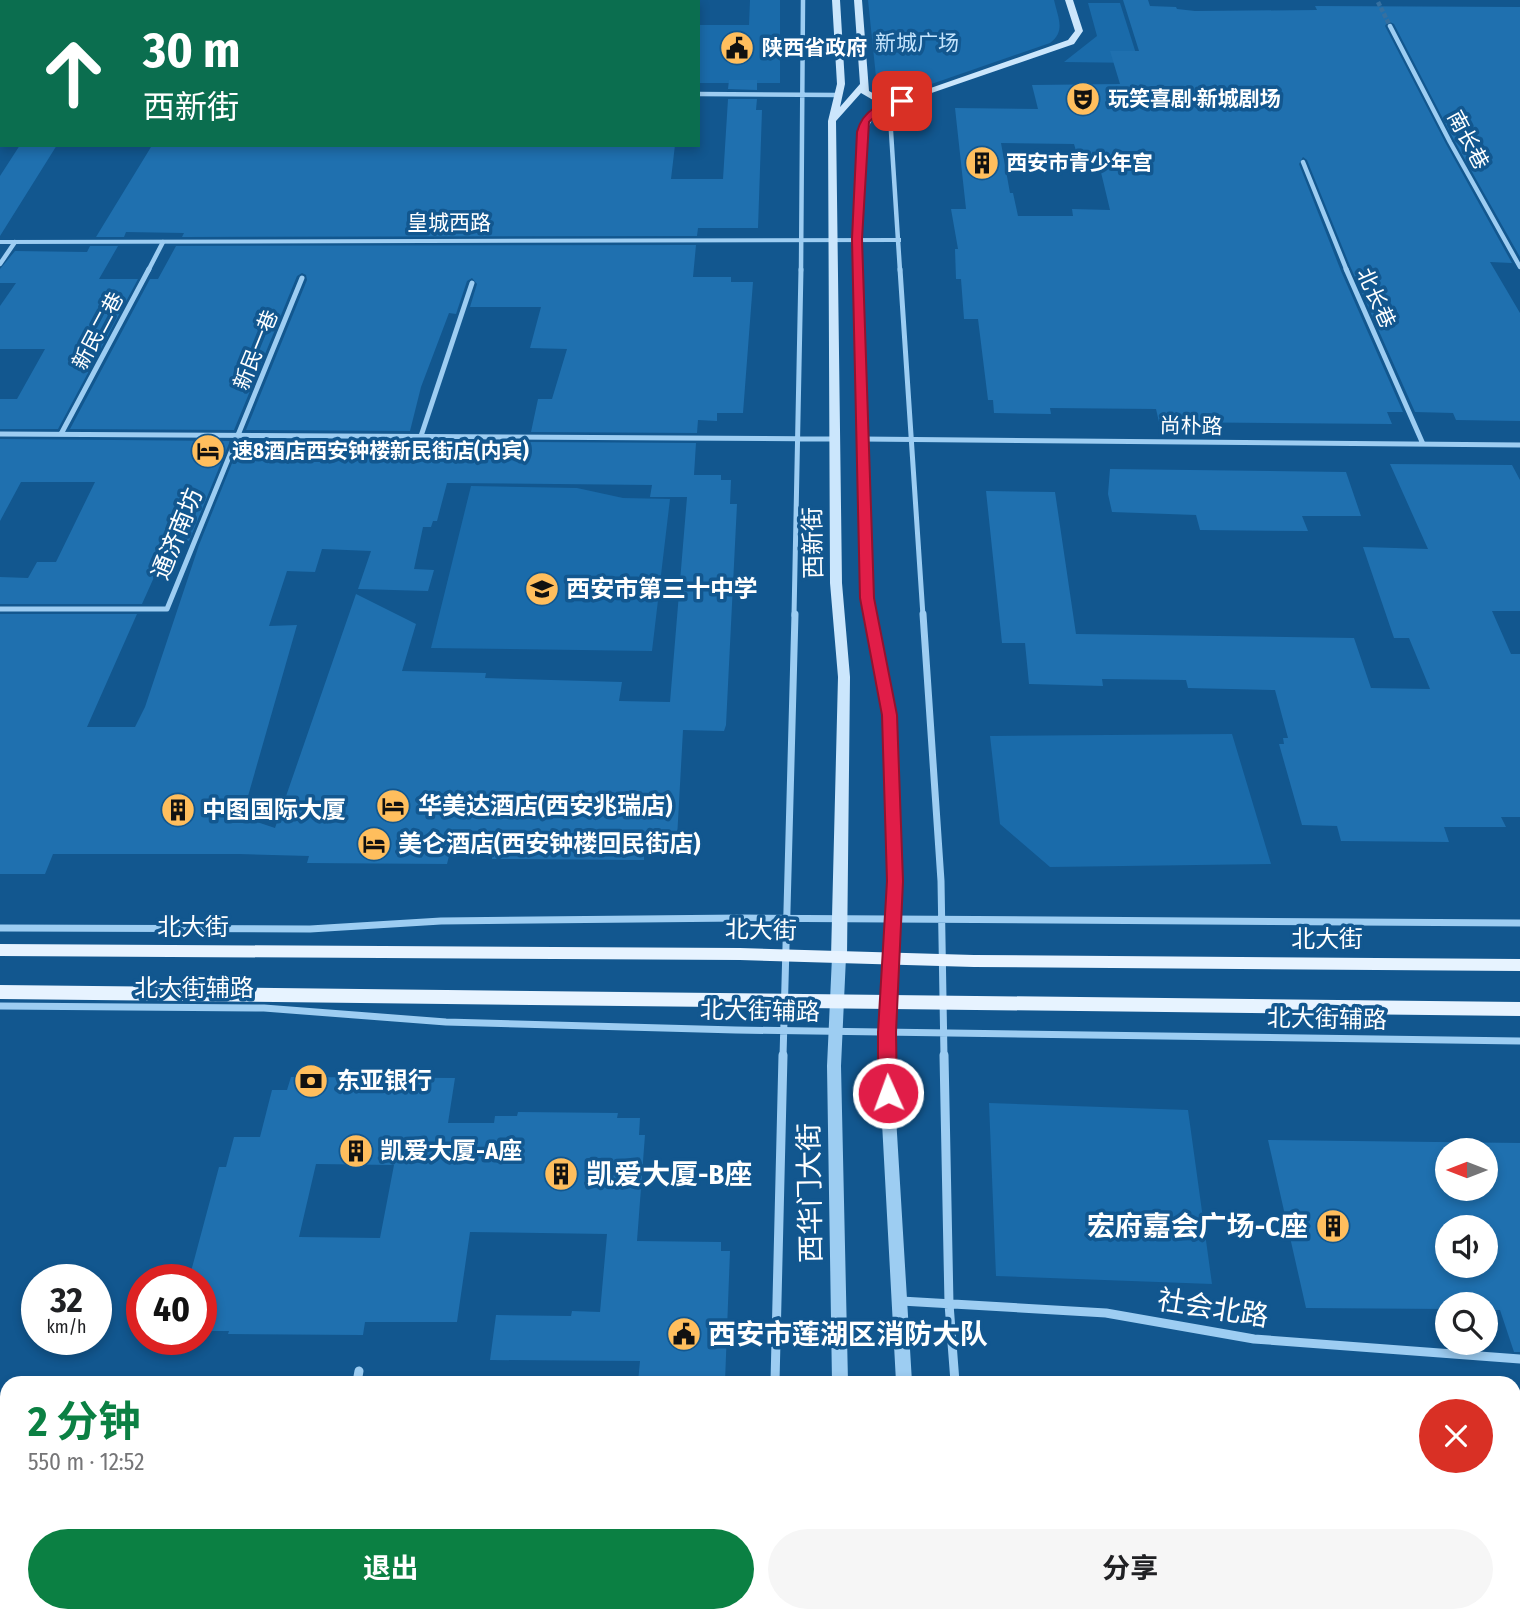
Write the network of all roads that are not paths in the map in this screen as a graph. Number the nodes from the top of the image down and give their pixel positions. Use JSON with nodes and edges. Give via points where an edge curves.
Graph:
{"nodes":[{"id":1,"x":803,"y":0,"type":"edge"},
{"id":2,"x":836,"y":0,"type":"edge"},
{"id":3,"x":858,"y":0,"type":"edge"},
{"id":4,"x":1072,"y":1,"type":"edge"},
{"id":5,"x":1391,"y":26,"type":"tunnel mouth"},
{"id":6,"x":863,"y":86,"type":"junction"},
{"id":7,"x":839,"y":90,"type":"junction"},
{"id":8,"x":700,"y":94,"type":"edge"},
{"id":9,"x":803,"y":94,"type":"junction"},
{"id":10,"x":902,"y":101,"type":"junction"},
{"id":11,"x":832,"y":121,"type":"junction"},
{"id":12,"x":1304,"y":162,"type":"dead end"},
{"id":13,"x":857,"y":239,"type":"junction"},
{"id":14,"x":800,"y":240,"type":"junction"},
{"id":15,"x":832,"y":240,"type":"junction"},
{"id":16,"x":898,"y":240,"type":"junction"},
{"id":17,"x":0,"y":242,"type":"edge"},
{"id":18,"x":15,"y":242,"type":"junction"},
{"id":19,"x":163,"y":242,"type":"junction"},
{"id":20,"x":0,"y":264,"type":"edge"},
{"id":21,"x":1520,"y":267,"type":"edge"},
{"id":22,"x":302,"y":278,"type":"dead end"},
{"id":23,"x":472,"y":283,"type":"dead end"},
{"id":24,"x":0,"y":433,"type":"edge"},
{"id":25,"x":61,"y":434,"type":"junction"},
{"id":26,"x":239,"y":435,"type":"junction"},
{"id":27,"x":421,"y":436,"type":"junction"},
{"id":28,"x":799,"y":439,"type":"junction"},
{"id":29,"x":835,"y":439,"type":"junction"},
{"id":30,"x":862,"y":439,"type":"junction"},
{"id":31,"x":911,"y":440,"type":"junction"},
{"id":32,"x":1423,"y":444,"type":"junction"},
{"id":33,"x":1520,"y":446,"type":"edge"},
{"id":34,"x":0,"y":609,"type":"edge"},
{"id":35,"x":788,"y":918,"type":"junction"},
{"id":36,"x":841,"y":919,"type":"junction"},
{"id":37,"x":893,"y":920,"type":"junction"},
{"id":38,"x":942,"y":921,"type":"junction"},
{"id":39,"x":1520,"y":923,"type":"edge"},
{"id":40,"x":0,"y":928,"type":"edge"},
{"id":41,"x":0,"y":950,"type":"edge"},
{"id":42,"x":785,"y":955,"type":"junction"},
{"id":43,"x":839,"y":957,"type":"junction"},
{"id":44,"x":891,"y":958,"type":"junction"},
{"id":45,"x":942,"y":960,"type":"junction"},
{"id":46,"x":1520,"y":965,"type":"edge"},
{"id":47,"x":0,"y":992,"type":"edge"},
{"id":48,"x":785,"y":1002,"type":"junction"},
{"id":49,"x":837,"y":1002,"type":"junction"},
{"id":50,"x":889,"y":1002,"type":"junction"},
{"id":51,"x":943,"y":1002,"type":"junction"},
{"id":52,"x":0,"y":1006,"type":"edge"},
{"id":53,"x":1520,"y":1009,"type":"edge"},
{"id":54,"x":783,"y":1030,"type":"junction"},
{"id":55,"x":835,"y":1031,"type":"junction"},
{"id":56,"x":887,"y":1032,"type":"junction"},
{"id":57,"x":943,"y":1032,"type":"junction"},
{"id":58,"x":1520,"y":1041,"type":"edge"},
{"id":59,"x":900,"y":1301,"type":"junction"},
{"id":60,"x":949,"y":1304,"type":"junction"},
{"id":61,"x":1520,"y":1359,"type":"edge"},
{"id":62,"x":359,"y":1370,"type":"dead end"},
{"id":63,"x":358,"y":1376,"type":"edge"},
{"id":64,"x":775,"y":1376,"type":"edge"},
{"id":65,"x":840,"y":1376,"type":"edge"},
{"id":66,"x":904,"y":1376,"type":"edge"},
{"id":67,"x":955,"y":1376,"type":"edge"}],
"edges":[{"from":1,"to":9,"type":"street"},
{"from":2,"to":7,"type":"main road","name":"西新街"},
{"from":3,"to":6,"type":"main road"},
{"from":4,"to":10,"type":"main road","via":[[1079,31],[1071,42]]},
{"from":5,"to":21,"type":"street","name":"南长巷"},
{"from":6,"to":10,"type":"main road","via":[[872,97]]},
{"from":6,"to":11,"type":"main road"},
{"from":7,"to":9,"type":"street"},
{"from":7,"to":11,"type":"main road","name":"西新街"},
{"from":8,"to":9,"type":"street"},
{"from":9,"to":14,"type":"street"},
{"from":10,"to":13,"type":"main road","via":[[880,107],[865,121]]},
{"from":10,"to":16,"type":"street","via":[[890,116]]},
{"from":11,"to":15,"type":"main road","name":"西新街"},
{"from":12,"to":32,"type":"street","name":"北长巷"},
{"from":13,"to":15,"type":"street","name":"皇城西路"},
{"from":13,"to":16,"type":"street","name":"皇城西路"},
{"from":13,"to":30,"type":"main road"},
{"from":14,"to":15,"type":"street","name":"皇城西路"},
{"from":14,"to":19,"type":"street","name":"皇城西路"},
{"from":14,"to":28,"type":"street"},
{"from":15,"to":29,"type":"main road","name":"西新街"},
{"from":16,"to":31,"type":"street"},
{"from":17,"to":18,"type":"street","name":"皇城西路"},
{"from":18,"to":19,"type":"street","name":"皇城西路"},
{"from":18,"to":20,"type":"street"},
{"from":19,"to":25,"type":"street","name":"新民二巷"},
{"from":22,"to":26,"type":"street","name":"新民一巷"},
{"from":23,"to":27,"type":"street"},
{"from":24,"to":25,"type":"street"},
{"from":25,"to":26,"type":"street"},
{"from":26,"to":27,"type":"street"},
{"from":26,"to":34,"type":"street","name":"通济南坊","via":[[167,609]]},
{"from":27,"to":28,"type":"street"},
{"from":28,"to":29,"type":"street"},
{"from":28,"to":35,"type":"street"},
{"from":29,"to":36,"type":"main road","name":"西新街","via":[[836,583],[844,677]]},
{"from":30,"to":31,"type":"street","name":"尚朴路"},
{"from":30,"to":37,"type":"main road","via":[[867,598],[890,715]]},
{"from":31,"to":32,"type":"street","name":"尚朴路"},
{"from":31,"to":38,"type":"street"},
{"from":32,"to":33,"type":"street","name":"尚朴路"},
{"from":35,"to":36,"type":"street"},
{"from":35,"to":40,"type":"street","via":[[441,920],[310,929]]},
{"from":35,"to":42,"type":"street"},
{"from":36,"to":37,"type":"street"},
{"from":36,"to":43,"type":"main road","name":"西新街"},
{"from":37,"to":38,"type":"street"},
{"from":37,"to":44,"type":"main road"},
{"from":38,"to":39,"type":"street"},
{"from":38,"to":45,"type":"street"},
{"from":41,"to":42,"type":"main road","name":"北大街"},
{"from":42,"to":43,"type":"main road","name":"北大街"},
{"from":42,"to":48,"type":"street"},
{"from":43,"to":44,"type":"main road","name":"北大街"},
{"from":43,"to":49,"type":"street","name":"西新街"},
{"from":44,"to":45,"type":"main road","name":"北大街"},
{"from":44,"to":50,"type":"main road"},
{"from":45,"to":46,"type":"main road","name":"北大街"},
{"from":45,"to":51,"type":"street"},
{"from":47,"to":48,"type":"main road"},
{"from":48,"to":49,"type":"main road"},
{"from":48,"to":54,"type":"street"},
{"from":49,"to":50,"type":"main road"},
{"from":49,"to":55,"type":"street","name":"西华门大街"},
{"from":50,"to":51,"type":"main road"},
{"from":50,"to":56,"type":"street"},
{"from":51,"to":53,"type":"main road"},
{"from":51,"to":57,"type":"street"},
{"from":52,"to":54,"type":"street","name":"北大街辅路","via":[[264,1008],[446,1022]]},
{"from":54,"to":55,"type":"street","name":"北大街辅路"},
{"from":54,"to":64,"type":"street"},
{"from":55,"to":56,"type":"street","name":"北大街辅路"},
{"from":55,"to":65,"type":"street","name":"西华门大街"},
{"from":56,"to":57,"type":"street","name":"北大街辅路"},
{"from":56,"to":59,"type":"street"},
{"from":57,"to":58,"type":"street","name":"北大街辅路"},
{"from":57,"to":60,"type":"street"},
{"from":59,"to":60,"type":"street","name":"社会北路"},
{"from":59,"to":66,"type":"street"},
{"from":60,"to":61,"type":"street","name":"社会北路","via":[[1106,1313],[1254,1339]]},
{"from":60,"to":67,"type":"street"},
{"from":62,"to":63,"type":"street"}]}
